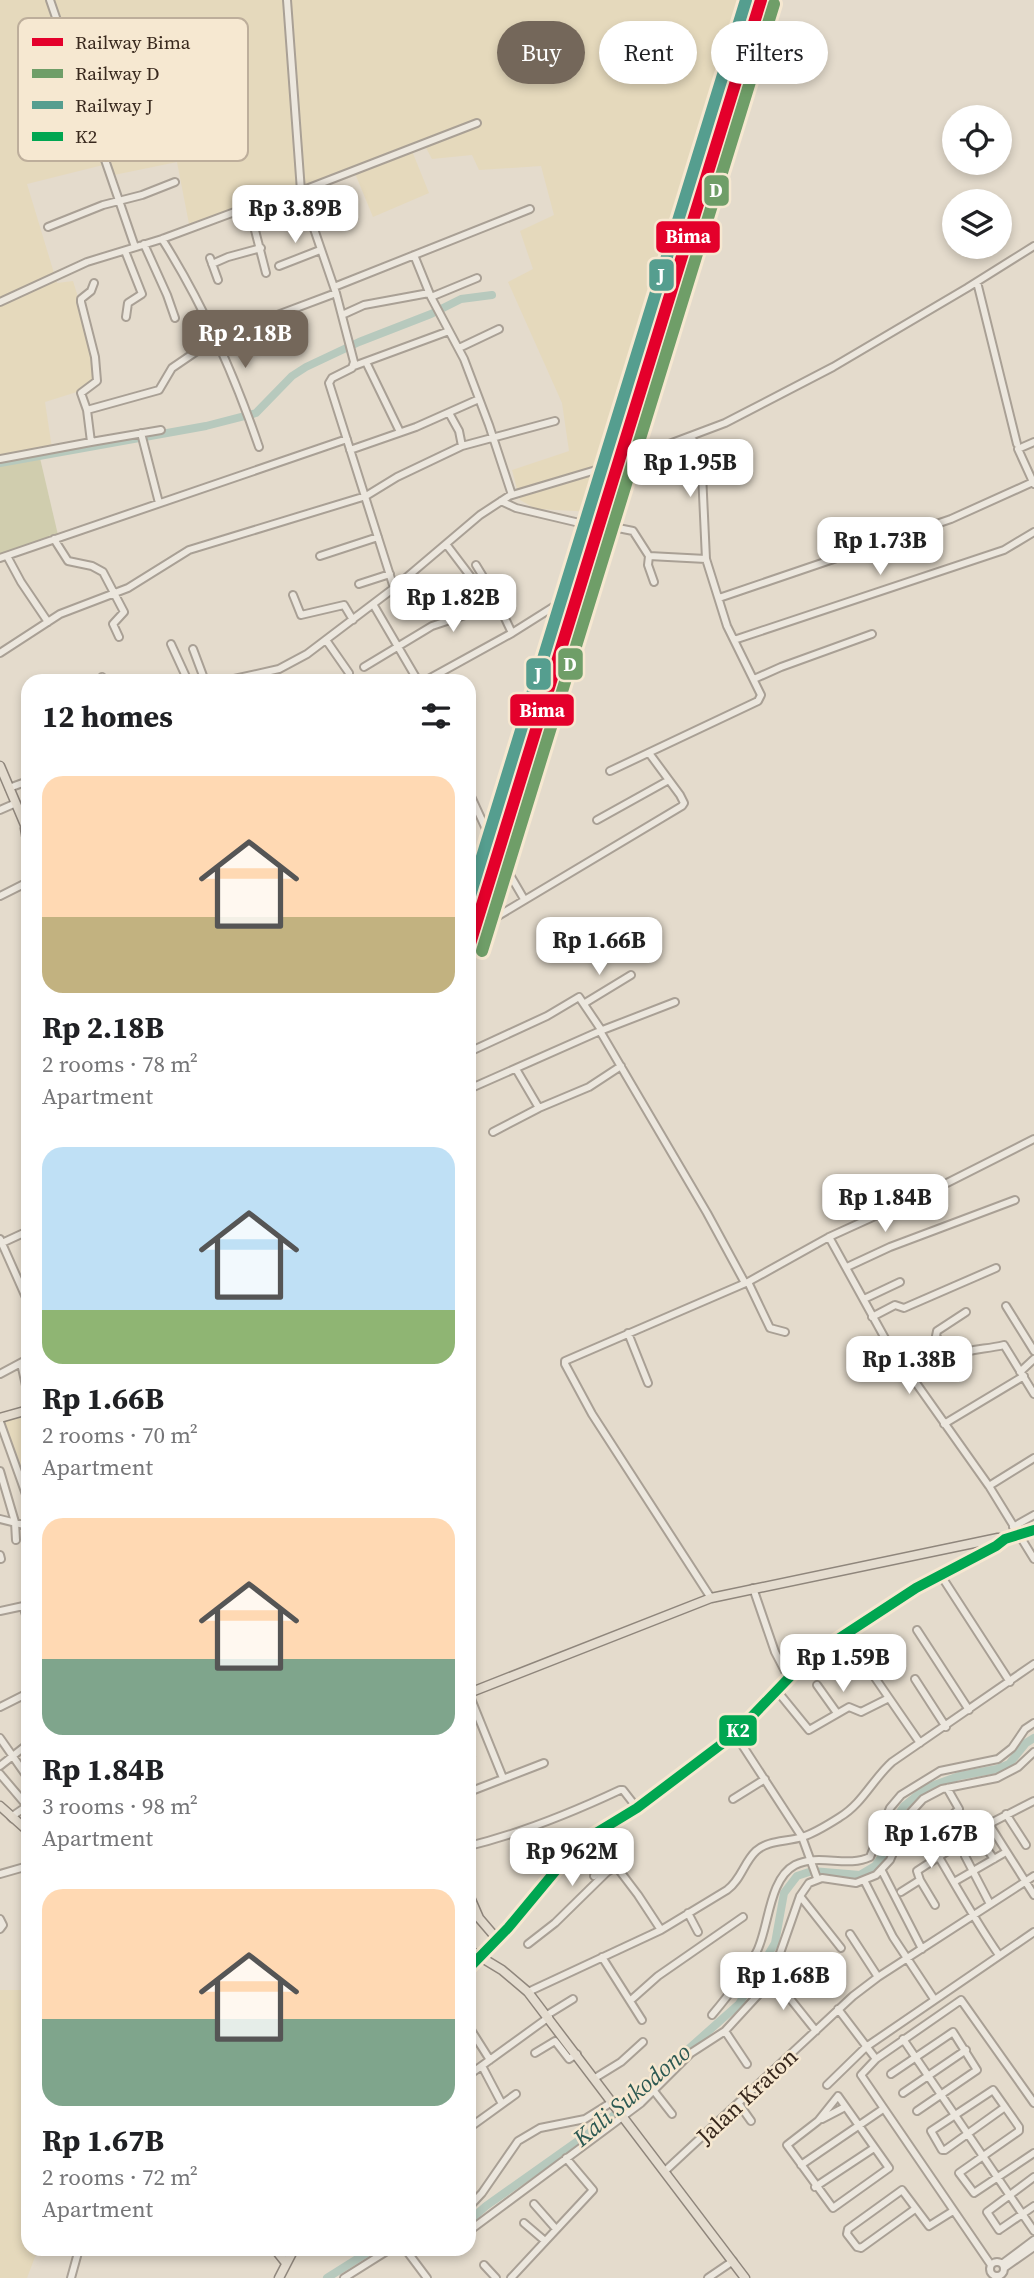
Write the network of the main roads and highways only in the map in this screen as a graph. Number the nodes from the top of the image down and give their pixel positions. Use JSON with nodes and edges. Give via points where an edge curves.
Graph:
{"nodes":[{"id":1,"x":0,"y":766,"type":"edge"},
{"id":2,"x":21,"y":815,"type":"edge"},
{"id":3,"x":21,"y":1412,"type":"edge"},
{"id":4,"x":0,"y":1420,"type":"edge"},
{"id":5,"x":1034,"y":1530,"type":"edge"},
{"id":6,"x":1005,"y":1539,"type":"junction"},
{"id":7,"x":476,"y":1690,"type":"edge"},
{"id":8,"x":0,"y":1806,"type":"edge"},
{"id":9,"x":21,"y":1826,"type":"edge"},
{"id":10,"x":476,"y":1913,"type":"edge"},
{"id":11,"x":497,"y":1939,"type":"junction"},
{"id":12,"x":476,"y":1954,"type":"edge"},
{"id":13,"x":480,"y":1956,"type":"junction"},
{"id":14,"x":476,"y":1960,"type":"edge"},
{"id":15,"x":291,"y":2256,"type":"edge"},
{"id":16,"x":743,"y":2277,"type":"edge"},
{"id":17,"x":279,"y":2278,"type":"edge"}],
"edges":[{"from":1,"to":2,"type":"main road"},
{"from":3,"to":4,"type":"main road"},
{"from":5,"to":6,"type":"main road"},
{"from":6,"to":7,"type":"main road","via":[[711,1598]]},
{"from":6,"to":11,"type":"main road","via":[[826,1645],[788,1677],[736,1734],[572,1851]]},
{"from":8,"to":9,"type":"main road"},
{"from":10,"to":11,"type":"main road"},
{"from":11,"to":13,"type":"main road"},
{"from":12,"to":13,"type":"main road"},
{"from":13,"to":14,"type":"main road"},
{"from":13,"to":16,"type":"main road","via":[[510,1976],[548,2016]]},
{"from":15,"to":17,"type":"main road"}]}
